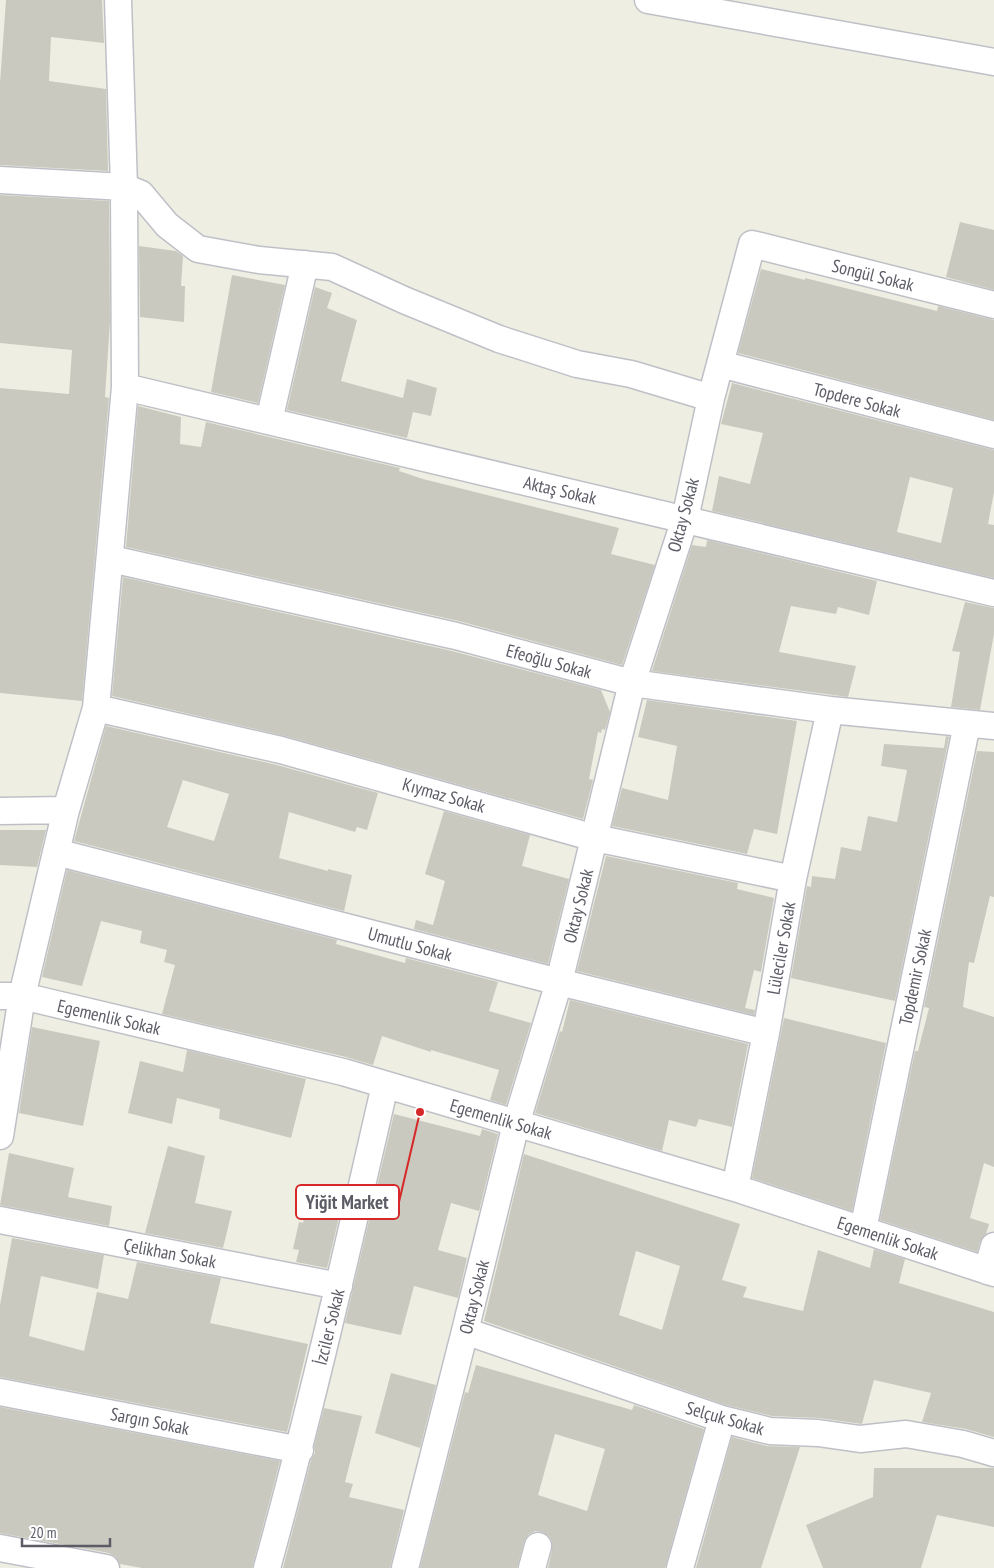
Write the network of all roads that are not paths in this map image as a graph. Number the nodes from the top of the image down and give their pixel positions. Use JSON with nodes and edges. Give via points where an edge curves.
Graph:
{"nodes":[{"id":1,"x":118,"y":0,"type":"edge"},
{"id":2,"x":648,"y":0,"type":"edge"},
{"id":3,"x":994,"y":62,"type":"edge"},
{"id":4,"x":0,"y":180,"type":"edge"},
{"id":5,"x":124,"y":187,"type":"junction"},
{"id":6,"x":752,"y":244,"type":"joint"},
{"id":7,"x":305,"y":264,"type":"junction"},
{"id":8,"x":994,"y":305,"type":"edge"},
{"id":9,"x":720,"y":364,"type":"junction"},
{"id":10,"x":125,"y":388,"type":"junction"},
{"id":11,"x":711,"y":398,"type":"junction"},
{"id":12,"x":269,"y":421,"type":"junction"},
{"id":13,"x":994,"y":435,"type":"edge"},
{"id":14,"x":685,"y":519,"type":"junction"},
{"id":15,"x":111,"y":559,"type":"junction"},
{"id":16,"x":994,"y":593,"type":"edge"},
{"id":17,"x":632,"y":683,"type":"junction"},
{"id":18,"x":96,"y":708,"type":"junction"},
{"id":19,"x":830,"y":710,"type":"junction"},
{"id":20,"x":967,"y":724,"type":"junction"},
{"id":21,"x":994,"y":726,"type":"edge"},
{"id":22,"x":66,"y":810,"type":"junction"},
{"id":23,"x":0,"y":812,"type":"edge"},
{"id":24,"x":595,"y":838,"type":"junction"},
{"id":25,"x":56,"y":852,"type":"junction"},
{"id":26,"x":793,"y":879,"type":"junction"},
{"id":27,"x":559,"y":982,"type":"junction"},
{"id":28,"x":11,"y":996,"type":"edge"},
{"id":29,"x":766,"y":1033,"type":"junction"},
{"id":30,"x":385,"y":1085,"type":"junction"},
{"id":31,"x":516,"y":1124,"type":"junction"},
{"id":32,"x":0,"y":1136,"type":"edge"},
{"id":33,"x":735,"y":1188,"type":"junction"},
{"id":34,"x":0,"y":1220,"type":"edge"},
{"id":35,"x":863,"y":1230,"type":"junction"},
{"id":36,"x":992,"y":1264,"type":"edge"},
{"id":37,"x":340,"y":1286,"type":"junction"},
{"id":38,"x":465,"y":1331,"type":"junction"},
{"id":39,"x":0,"y":1392,"type":"edge"},
{"id":40,"x":722,"y":1419,"type":"junction"},
{"id":41,"x":300,"y":1450,"type":"junction"},
{"id":42,"x":994,"y":1453,"type":"edge"},
{"id":43,"x":0,"y":1548,"type":"edge"},
{"id":44,"x":106,"y":1568,"type":"edge"},
{"id":45,"x":267,"y":1568,"type":"edge"},
{"id":46,"x":404,"y":1568,"type":"edge"},
{"id":47,"x":680,"y":1568,"type":"edge"}],
"edges":[{"from":1,"to":5,"type":"street"},
{"from":2,"to":3,"type":"street"},
{"from":4,"to":5,"type":"street"},
{"from":5,"to":7,"type":"street","via":[[141,194],[166,224],[198,249]]},
{"from":5,"to":10,"type":"street"},
{"from":6,"to":8,"type":"street","name":"Songül Sokak"},
{"from":6,"to":9,"type":"street","name":"Oktay Sokak"},
{"from":7,"to":11,"type":"street","via":[[332,267],[499,339],[577,364],[631,374]]},
{"from":7,"to":12,"type":"street"},
{"from":9,"to":11,"type":"street","name":"Oktay Sokak"},
{"from":9,"to":13,"type":"street","name":"Topdere Sokak"},
{"from":10,"to":12,"type":"street","name":"Aktaş Sokak"},
{"from":10,"to":15,"type":"street"},
{"from":11,"to":14,"type":"street","name":"Oktay Sokak"},
{"from":12,"to":14,"type":"street","name":"Aktaş Sokak"},
{"from":14,"to":16,"type":"street","name":"Aktaş Sokak"},
{"from":14,"to":17,"type":"street","name":"Oktay Sokak"},
{"from":15,"to":17,"type":"street","name":"Efeoğlu Sokak","via":[[456,636]]},
{"from":15,"to":18,"type":"street"},
{"from":17,"to":19,"type":"street","name":"Efeoğlu Sokak"},
{"from":17,"to":24,"type":"street","name":"Oktay Sokak"},
{"from":18,"to":22,"type":"street"},
{"from":18,"to":24,"type":"street","name":"Kıymaz Sokak","via":[[281,750]]},
{"from":19,"to":20,"type":"street","name":"Efeoğlu Sokak"},
{"from":19,"to":26,"type":"street","name":"Lüleciler Sokak"},
{"from":20,"to":21,"type":"street","name":"Efeoğlu Sokak"},
{"from":20,"to":35,"type":"street","name":"Topdemir Sokak"},
{"from":22,"to":23,"type":"street"},
{"from":22,"to":25,"type":"street"},
{"from":24,"to":26,"type":"street","name":"Kıymaz Sokak"},
{"from":24,"to":27,"type":"street","name":"Oktay Sokak"},
{"from":25,"to":27,"type":"street","name":"Umutlu Sokak"},
{"from":25,"to":28,"type":"street"},
{"from":26,"to":29,"type":"street","name":"Lüleciler Sokak"},
{"from":27,"to":29,"type":"street","name":"Umutlu Sokak"},
{"from":27,"to":31,"type":"street","name":"Oktay Sokak"},
{"from":28,"to":30,"type":"street","name":"Egemenlik Sokak","via":[[343,1072]]},
{"from":28,"to":32,"type":"street"},
{"from":29,"to":33,"type":"street","name":"Lüleciler Sokak"},
{"from":30,"to":31,"type":"street","name":"Egemenlik Sokak"},
{"from":30,"to":37,"type":"street","name":"İzciler Sokak"},
{"from":31,"to":33,"type":"street","name":"Egemenlik Sokak"},
{"from":31,"to":38,"type":"street","name":"Oktay Sokak"},
{"from":33,"to":35,"type":"street","name":"Egemenlik Sokak"},
{"from":34,"to":37,"type":"street","name":"Çelikhan Sokak"},
{"from":35,"to":36,"type":"street","name":"Egemenlik Sokak"},
{"from":37,"to":41,"type":"street","name":"İzciler Sokak"},
{"from":38,"to":40,"type":"street","name":"Selçuk Sokak"},
{"from":38,"to":46,"type":"street","name":"Oktay Sokak"},
{"from":39,"to":41,"type":"street","name":"Sargın Sokak"},
{"from":40,"to":42,"type":"street","name":"Selçuk Sokak","via":[[770,1431],[860,1439],[906,1434]]},
{"from":40,"to":47,"type":"street"},
{"from":41,"to":45,"type":"street","name":"İzciler Sokak"},
{"from":43,"to":44,"type":"street"}]}
